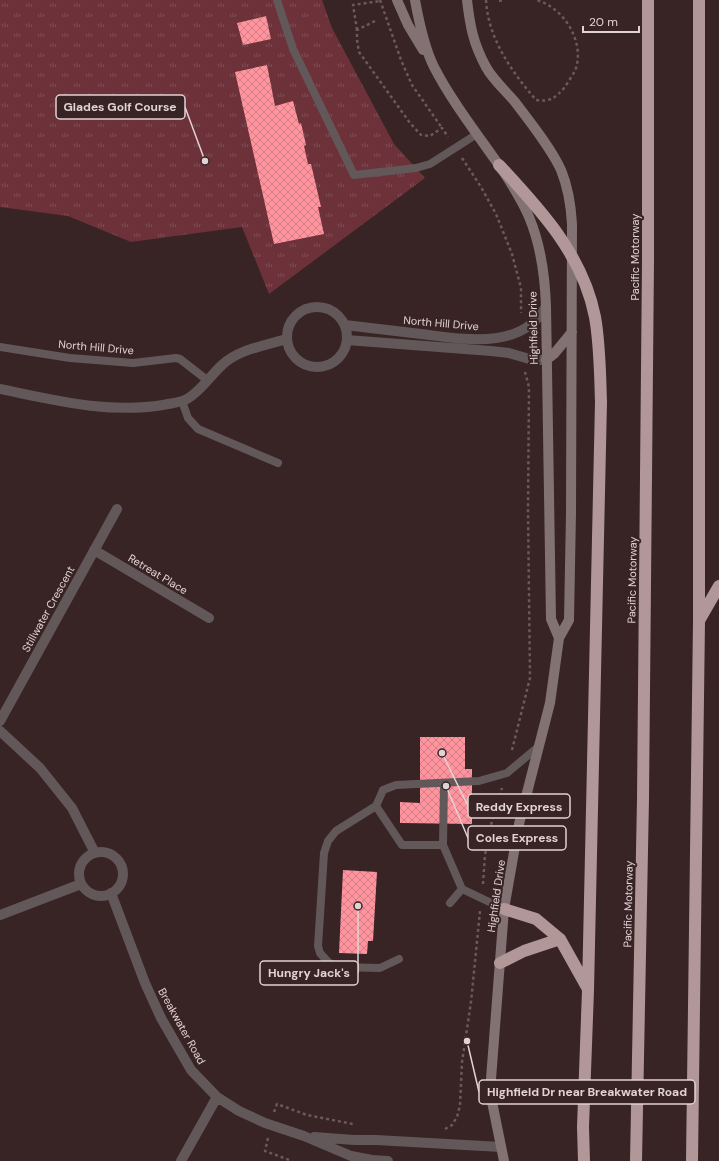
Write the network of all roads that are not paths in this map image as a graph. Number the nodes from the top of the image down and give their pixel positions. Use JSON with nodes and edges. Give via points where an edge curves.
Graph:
{"nodes":[{"id":1,"x":277,"y":0,"type":"edge"},
{"id":2,"x":397,"y":0,"type":"edge"},
{"id":3,"x":415,"y":0,"type":"edge"},
{"id":4,"x":467,"y":0,"type":"edge"},
{"id":5,"x":648,"y":0,"type":"edge"},
{"id":6,"x":699,"y":0,"type":"edge"},
{"id":7,"x":434,"y":67,"type":"junction"},
{"id":8,"x":477,"y":134,"type":"junction"},
{"id":9,"x":498,"y":164,"type":"junction"},
{"id":10,"x":572,"y":255,"type":"junction"},
{"id":11,"x":546,"y":306,"type":"junction"},
{"id":12,"x":345,"y":325,"type":"junction"},
{"id":13,"x":572,"y":332,"type":"junction"},
{"id":14,"x":286,"y":339,"type":"junction"},
{"id":15,"x":347,"y":340,"type":"junction"},
{"id":16,"x":0,"y":347,"type":"edge"},
{"id":17,"x":546,"y":360,"type":"junction"},
{"id":18,"x":207,"y":380,"type":"junction"},
{"id":19,"x":0,"y":389,"type":"edge"},
{"id":20,"x":182,"y":401,"type":"junction"},
{"id":21,"x":278,"y":463,"type":"dead end"},
{"id":22,"x":117,"y":509,"type":"dead end"},
{"id":23,"x":94,"y":550,"type":"junction"},
{"id":24,"x":719,"y":586,"type":"edge"},
{"id":25,"x":209,"y":618,"type":"dead end"},
{"id":26,"x":699,"y":621,"type":"junction"},
{"id":27,"x":559,"y":638,"type":"junction"},
{"id":28,"x":0,"y":721,"type":"edge"},
{"id":29,"x":0,"y":731,"type":"edge"},
{"id":30,"x":538,"y":747,"type":"junction"},
{"id":31,"x":444,"y":783,"type":"junction"},
{"id":32,"x":376,"y":806,"type":"junction"},
{"id":33,"x":443,"y":845,"type":"junction"},
{"id":34,"x":95,"y":853,"type":"junction"},
{"id":35,"x":81,"y":884,"type":"junction"},
{"id":36,"x":462,"y":889,"type":"junction"},
{"id":37,"x":111,"y":893,"type":"junction"},
{"id":38,"x":450,"y":903,"type":"dead end"},
{"id":39,"x":504,"y":909,"type":"junction"},
{"id":40,"x":0,"y":915,"type":"edge"},
{"id":41,"x":560,"y":939,"type":"junction"},
{"id":42,"x":400,"y":959,"type":"dead end"},
{"id":43,"x":500,"y":963,"type":"junction"},
{"id":44,"x":588,"y":990,"type":"junction"},
{"id":45,"x":216,"y":1097,"type":"junction"},
{"id":46,"x":304,"y":1136,"type":"junction"},
{"id":47,"x":501,"y":1147,"type":"junction"},
{"id":48,"x":181,"y":1161,"type":"edge"},
{"id":49,"x":388,"y":1161,"type":"edge"},
{"id":50,"x":504,"y":1161,"type":"edge"},
{"id":51,"x":584,"y":1161,"type":"edge"},
{"id":52,"x":636,"y":1161,"type":"edge"},
{"id":53,"x":692,"y":1161,"type":"edge"}],
"edges":[{"from":1,"to":8,"type":"lane","via":[[293,49],[354,175],[430,164]]},
{"from":2,"to":7,"type":"street","via":[[408,25]]},
{"from":3,"to":7,"type":"street","name":"Highfield Drive"},
{"from":4,"to":10,"type":"street","name":"Highfield Drive","via":[[470,27],[487,68],[515,103],[561,170],[572,214]]},
{"from":5,"to":52,"type":"highway","name":"Pacific Motorway","via":[[643,799]]},
{"from":6,"to":26,"type":"highway"},
{"from":7,"to":8,"type":"street","name":"Highfield Drive"},
{"from":8,"to":9,"type":"street","name":"Highfield Drive"},
{"from":9,"to":10,"type":"highway","via":[[531,201]]},
{"from":9,"to":11,"type":"street","name":"Highfield Drive","via":[[523,204],[533,228],[544,279]]},
{"from":10,"to":13,"type":"street","name":"Highfield Drive"},
{"from":10,"to":44,"type":"highway","via":[[586,287],[595,318],[601,402]]},
{"from":11,"to":12,"type":"street","name":"North Hill Drive","via":[[541,315],[526,328],[497,338],[469,339]]},
{"from":11,"to":17,"type":"street","name":"Highfield Drive"},
{"from":12,"to":14,"type":"street","via":[[332,310],[312,307],[302,310],[293,317],[288,326]]},
{"from":12,"to":15,"type":"street"},
{"from":13,"to":17,"type":"street"},
{"from":13,"to":27,"type":"street","name":"Highfield Drive","via":[[569,620]]},
{"from":14,"to":15,"type":"street","via":[[288,348],[297,360],[313,367],[333,363],[343,354]]},
{"from":14,"to":18,"type":"street","via":[[242,352],[223,364]]},
{"from":15,"to":17,"type":"street","via":[[509,353],[533,360]]},
{"from":16,"to":18,"type":"lane","name":"North Hill Drive","via":[[70,358],[133,363],[176,358]]},
{"from":17,"to":27,"type":"street","name":"Highfield Drive","via":[[551,619]]},
{"from":18,"to":20,"type":"street","via":[[196,392]]},
{"from":19,"to":20,"type":"street","via":[[84,406],[114,408],[144,407]]},
{"from":20,"to":21,"type":"lane","via":[[188,418],[198,429]]},
{"from":22,"to":23,"type":"street","name":"Stillwater Crescent"},
{"from":23,"to":25,"type":"street","name":"Retreat Place"},
{"from":23,"to":28,"type":"street","name":"Stillwater Crescent"},
{"from":24,"to":26,"type":"highway"},
{"from":26,"to":53,"type":"highway"},
{"from":27,"to":30,"type":"street","name":"Highfield Drive","via":[[550,703]]},
{"from":29,"to":34,"type":"street","via":[[40,768],[72,808]]},
{"from":30,"to":31,"type":"lane","via":[[507,773],[479,781]]},
{"from":30,"to":39,"type":"street","name":"Highfield Drive","via":[[519,824]]},
{"from":31,"to":32,"type":"lane","via":[[396,785],[383,790]]},
{"from":31,"to":33,"type":"lane"},
{"from":32,"to":33,"type":"lane","via":[[402,845]]},
{"from":32,"to":42,"type":"lane","via":[[336,831],[328,841],[324,853],[318,946],[320,953],[328,962],[338,967],[380,968]]},
{"from":33,"to":36,"type":"lane"},
{"from":34,"to":35,"type":"street","via":[[81,865]]},
{"from":34,"to":37,"type":"street","via":[[109,854],[121,864],[122,880]]},
{"from":35,"to":37,"type":"street","via":[[91,894],[104,896]]},
{"from":35,"to":40,"type":"street"},
{"from":36,"to":38,"type":"lane"},
{"from":36,"to":39,"type":"lane"},
{"from":37,"to":45,"type":"street","name":"Breakwater Road","via":[[161,1018],[191,1070]]},
{"from":39,"to":41,"type":"highway","via":[[536,919]]},
{"from":39,"to":43,"type":"street","name":"Highfield Drive"},
{"from":41,"to":43,"type":"highway","via":[[524,951]]},
{"from":41,"to":44,"type":"highway"},
{"from":43,"to":47,"type":"street","name":"Highfield Drive","via":[[490,1092]]},
{"from":44,"to":51,"type":"highway"},
{"from":45,"to":46,"type":"street","name":"Breakwater Road","via":[[265,1123]]},
{"from":45,"to":48,"type":"street"},
{"from":46,"to":47,"type":"street","name":"Breakwater Road"},
{"from":46,"to":49,"type":"street","name":"Breakwater Road","via":[[351,1156]]},
{"from":47,"to":50,"type":"street","name":"Highfield Drive"}]}
